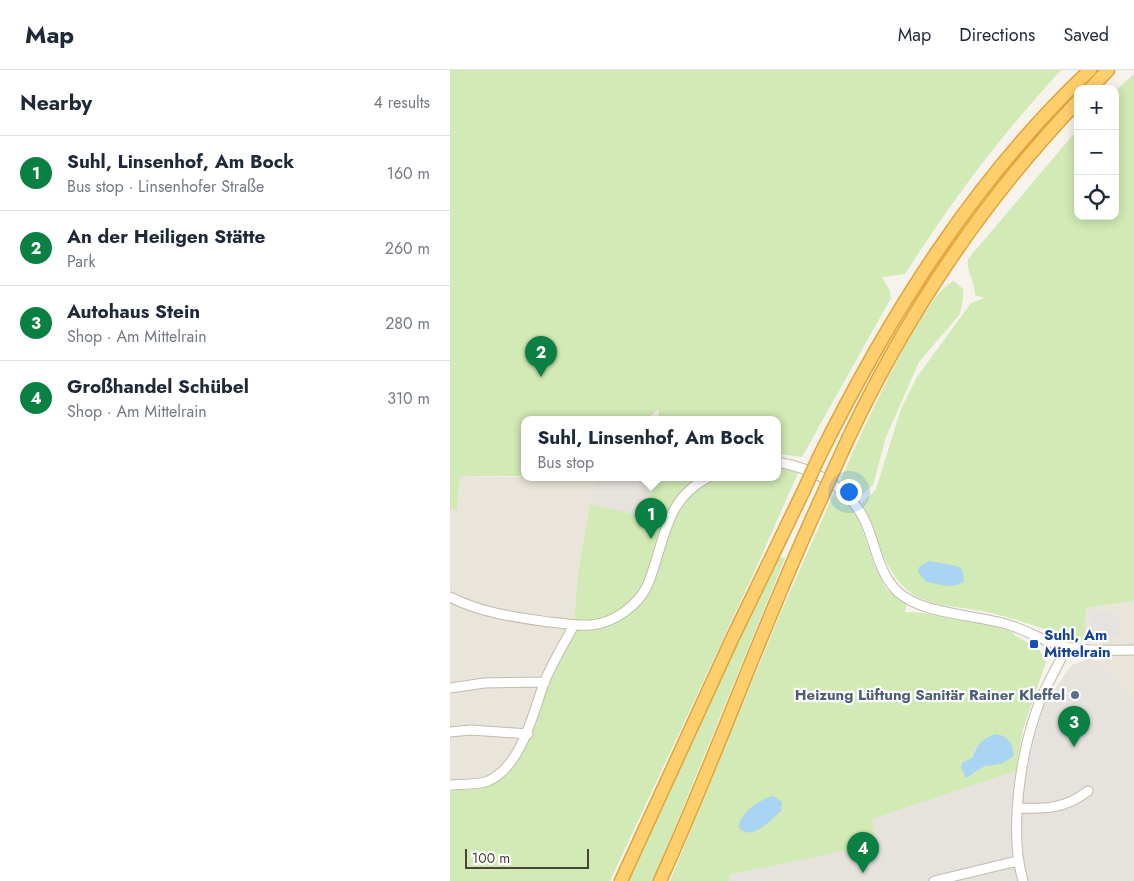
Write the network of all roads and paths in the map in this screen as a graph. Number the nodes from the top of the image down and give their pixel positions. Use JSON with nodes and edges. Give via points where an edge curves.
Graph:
{"nodes":[{"id":1,"x":1090,"y":70,"type":"edge"},
{"id":2,"x":1108,"y":70,"type":"edge"},
{"id":3,"x":1094,"y":85,"type":"edge"},
{"id":4,"x":1074,"y":105,"type":"edge"},
{"id":5,"x":781,"y":463,"type":"edge"},
{"id":6,"x":703,"y":481,"type":"edge"},
{"id":7,"x":450,"y":597,"type":"edge"},
{"id":8,"x":574,"y":625,"type":"junction"},
{"id":9,"x":1066,"y":647,"type":"junction"},
{"id":10,"x":1134,"y":650,"type":"edge"},
{"id":11,"x":545,"y":682,"type":"junction"},
{"id":12,"x":450,"y":688,"type":"edge"},
{"id":13,"x":450,"y":732,"type":"edge"},
{"id":14,"x":528,"y":734,"type":"junction"},
{"id":15,"x":450,"y":785,"type":"edge"},
{"id":16,"x":1088,"y":791,"type":"dead end"},
{"id":17,"x":1018,"y":808,"type":"junction"},
{"id":18,"x":1017,"y":860,"type":"junction"},
{"id":19,"x":621,"y":881,"type":"edge"},
{"id":20,"x":660,"y":881,"type":"edge"},
{"id":21,"x":934,"y":881,"type":"edge"},
{"id":22,"x":1023,"y":881,"type":"edge"}],
"edges":[{"from":1,"to":19,"type":"highway","bridge":true,"via":[[1040,120],[958,221],[866,366],[732,639]]},
{"from":2,"to":3,"type":"highway"},
{"from":4,"to":20,"type":"highway","bridge":true,"via":[[1016,170],[946,263],[879,374],[795,555]]},
{"from":5,"to":9,"type":"street","via":[[795,465],[838,486],[865,520],[878,562],[888,579],[908,599],[928,609],[973,615],[1010,625]]},
{"from":6,"to":8,"type":"street","via":[[681,499],[667,522],[648,585],[631,607],[593,625]]},
{"from":7,"to":8,"type":"street","via":[[494,614]]},
{"from":8,"to":11,"type":"street"},
{"from":9,"to":10,"type":"street"},
{"from":9,"to":17,"type":"street","via":[[1037,708],[1028,741]]},
{"from":11,"to":12,"type":"street","via":[[492,682]]},
{"from":11,"to":14,"type":"street"},
{"from":13,"to":14,"type":"street","via":[[471,730]]},
{"from":14,"to":15,"type":"street","via":[[499,774],[487,781]]},
{"from":16,"to":17,"type":"street","via":[[1061,807]]},
{"from":17,"to":18,"type":"street"},
{"from":18,"to":21,"type":"street"},
{"from":18,"to":22,"type":"street"}]}
